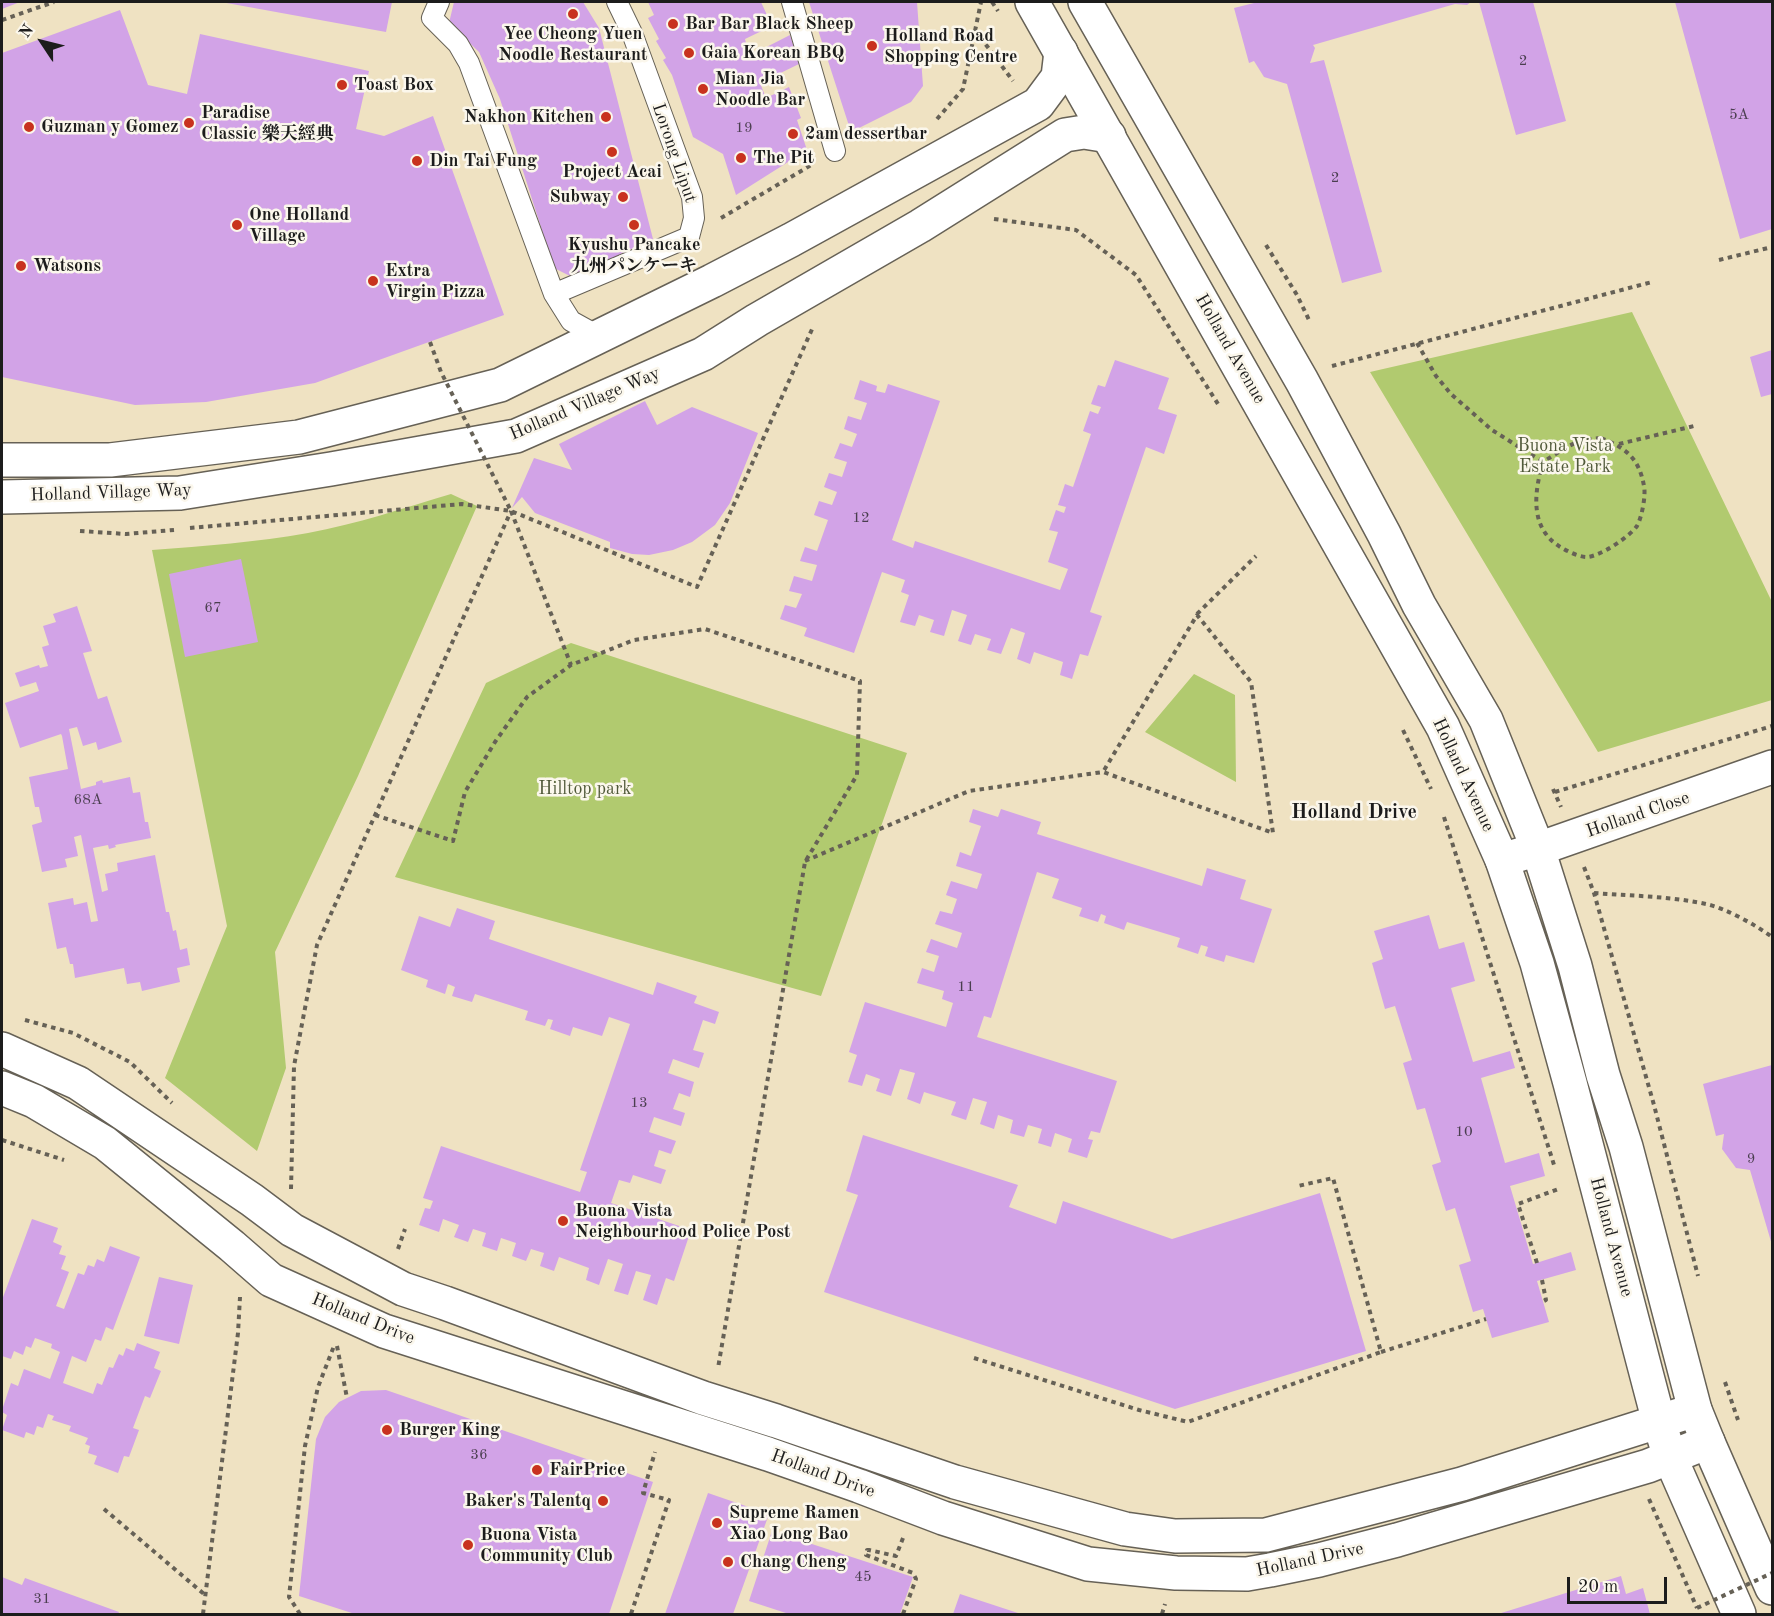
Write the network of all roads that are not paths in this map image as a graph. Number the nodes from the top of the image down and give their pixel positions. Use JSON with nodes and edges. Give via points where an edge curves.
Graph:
{"nodes":[{"id":1,"x":439,"y":2,"type":"edge"},
{"id":2,"x":617,"y":2,"type":"edge"},
{"id":3,"x":792,"y":2,"type":"edge"},
{"id":4,"x":1032,"y":2,"type":"edge"},
{"id":5,"x":1084,"y":2,"type":"edge"},
{"id":6,"x":1061,"y":52,"type":"junction"},
{"id":7,"x":1109,"y":136,"type":"junction"},
{"id":8,"x":835,"y":151,"type":"road end"},
{"id":9,"x":554,"y":294,"type":"junction"},
{"id":10,"x":600,"y":337,"type":"junction"},
{"id":11,"x":2,"y":460,"type":"edge"},
{"id":12,"x":2,"y":497,"type":"edge"},
{"id":13,"x":1773,"y":767,"type":"edge"},
{"id":14,"x":1538,"y":849,"type":"junction"},
{"id":15,"x":1502,"y":860,"type":"junction"},
{"id":16,"x":2,"y":1049,"type":"edge"},
{"id":17,"x":45,"y":1069,"type":"junction"},
{"id":18,"x":1603,"y":1075,"type":"junction"},
{"id":19,"x":1570,"y":1083,"type":"junction"},
{"id":20,"x":14,"y":1093,"type":"edge"},
{"id":21,"x":1695,"y":1410,"type":"junction"},
{"id":22,"x":1659,"y":1422,"type":"junction"},
{"id":23,"x":1708,"y":1442,"type":"junction"},
{"id":24,"x":1670,"y":1457,"type":"junction"},
{"id":25,"x":1773,"y":1588,"type":"edge"},
{"id":26,"x":1739,"y":1614,"type":"edge"}],
"edges":[{"from":1,"to":9,"type":"lane","via":[[432,18],[458,44],[469,63]]},
{"from":2,"to":9,"type":"lane","name":"Lorong Liput","via":[[692,197],[694,219],[689,237]]},
{"from":3,"to":8,"type":"lane"},
{"from":4,"to":6,"type":"street","name":"Holland Avenue"},
{"from":5,"to":14,"type":"street","name":"Holland Avenue","via":[[1302,381],[1419,605],[1486,720]]},
{"from":6,"to":7,"type":"street","name":"Holland Avenue"},
{"from":6,"to":10,"type":"street","name":"Holland Village Way","via":[[1058,77],[1038,104],[791,240]]},
{"from":7,"to":12,"type":"street","name":"Holland Village Way","via":[[1084,132],[1065,135],[703,354],[516,436],[180,493]]},
{"from":7,"to":15,"type":"street","name":"Holland Avenue","via":[[1443,727]]},
{"from":9,"to":10,"type":"lane","via":[[571,321]]},
{"from":10,"to":11,"type":"street","name":"Holland Village Way","via":[[500,385],[299,437],[110,460]]},
{"from":13,"to":14,"type":"street","name":"Holland Close"},
{"from":14,"to":15,"type":"street","name":"Holland Close"},
{"from":14,"to":18,"type":"street","name":"Holland Avenue","via":[[1575,966]]},
{"from":15,"to":19,"type":"street","name":"Holland Avenue","via":[[1537,963]]},
{"from":16,"to":17,"type":"street","name":"Holland Drive"},
{"from":17,"to":20,"type":"lane"},
{"from":17,"to":22,"type":"street","name":"Holland Drive","via":[[78,1083],[292,1230],[402,1289],[703,1398],[955,1482],[1125,1529],[1175,1536],[1266,1535],[1462,1484]]},
{"from":18,"to":19,"type":"street"},
{"from":18,"to":21,"type":"street","name":"Holland Avenue","via":[[1626,1147]]},
{"from":19,"to":22,"type":"street","name":"Holland Avenue"},
{"from":20,"to":24,"type":"street","name":"Holland Drive","via":[[105,1143],[271,1280],[374,1326],[768,1454],[943,1518],[1088,1564],[1176,1573],[1247,1574],[1270,1570],[1397,1540]]},
{"from":21,"to":22,"type":"street","name":"Holland Drive"},
{"from":21,"to":23,"type":"street","name":"Holland Avenue"},
{"from":22,"to":24,"type":"street","name":"Holland Avenue"},
{"from":23,"to":24,"type":"street","name":"Holland Drive"},
{"from":23,"to":25,"type":"street","name":"Holland Avenue"},
{"from":24,"to":26,"type":"street","name":"Holland Avenue"}]}
